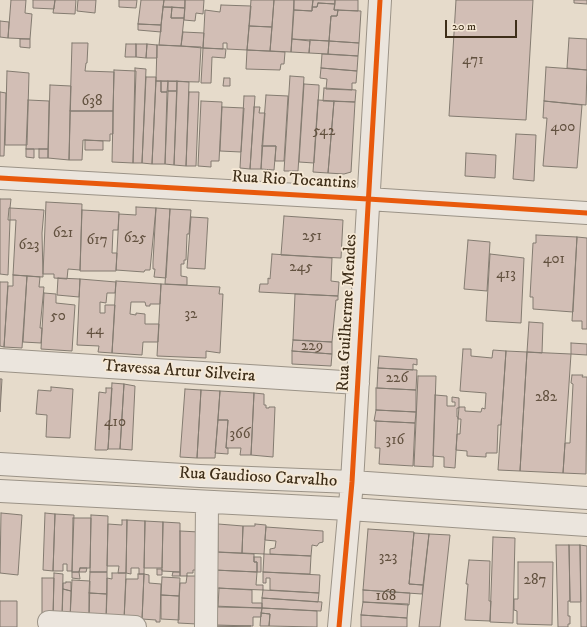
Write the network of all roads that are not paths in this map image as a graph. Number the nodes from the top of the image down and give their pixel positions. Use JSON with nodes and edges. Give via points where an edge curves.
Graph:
{"nodes":[{"id":1,"x":380,"y":0,"type":"edge"},
{"id":2,"x":0,"y":178,"type":"edge"},
{"id":3,"x":368,"y":199,"type":"junction"},
{"id":4,"x":587,"y":213,"type":"edge"},
{"id":5,"x":0,"y":360,"type":"edge"},
{"id":6,"x":358,"y":383,"type":"junction"},
{"id":7,"x":0,"y":464,"type":"edge"},
{"id":8,"x":352,"y":482,"type":"junction"},
{"id":9,"x":0,"y":491,"type":"edge"},
{"id":10,"x":587,"y":498,"type":"edge"},
{"id":11,"x":207,"y":502,"type":"junction"},
{"id":12,"x":349,"y":509,"type":"junction"},
{"id":13,"x":587,"y":525,"type":"edge"},
{"id":14,"x":49,"y":622,"type":"dead end"},
{"id":15,"x":135,"y":627,"type":"edge"},
{"id":16,"x":206,"y":627,"type":"edge"},
{"id":17,"x":339,"y":627,"type":"edge"}],
"edges":[{"from":1,"to":3,"type":"street","name":"Rua Guilherme Mendes"},
{"from":2,"to":3,"type":"street","name":"Rua Rio Tocantins"},
{"from":3,"to":4,"type":"street","name":"Rua Rio Tocantins"},
{"from":3,"to":6,"type":"street","name":"Rua Guilherme Mendes"},
{"from":5,"to":6,"type":"street","name":"Travessa Artur Silveira"},
{"from":6,"to":8,"type":"street","name":"Rua Guilherme Mendes"},
{"from":7,"to":8,"type":"street","name":"Rua Gaudioso Carvalho"},
{"from":8,"to":10,"type":"street","name":"Rua Gaudioso Carvalho"},
{"from":8,"to":12,"type":"street","name":"Rua Guilherme Mendes"},
{"from":9,"to":11,"type":"street","name":"Rua Gaudioso Carvalho"},
{"from":11,"to":12,"type":"street","name":"Rua Gaudioso Carvalho"},
{"from":11,"to":16,"type":"street"},
{"from":12,"to":13,"type":"street","name":"Rua Gaudioso Carvalho"},
{"from":12,"to":17,"type":"street","name":"Rua Guilherme Mendes"},
{"from":14,"to":15,"type":"street"}]}
